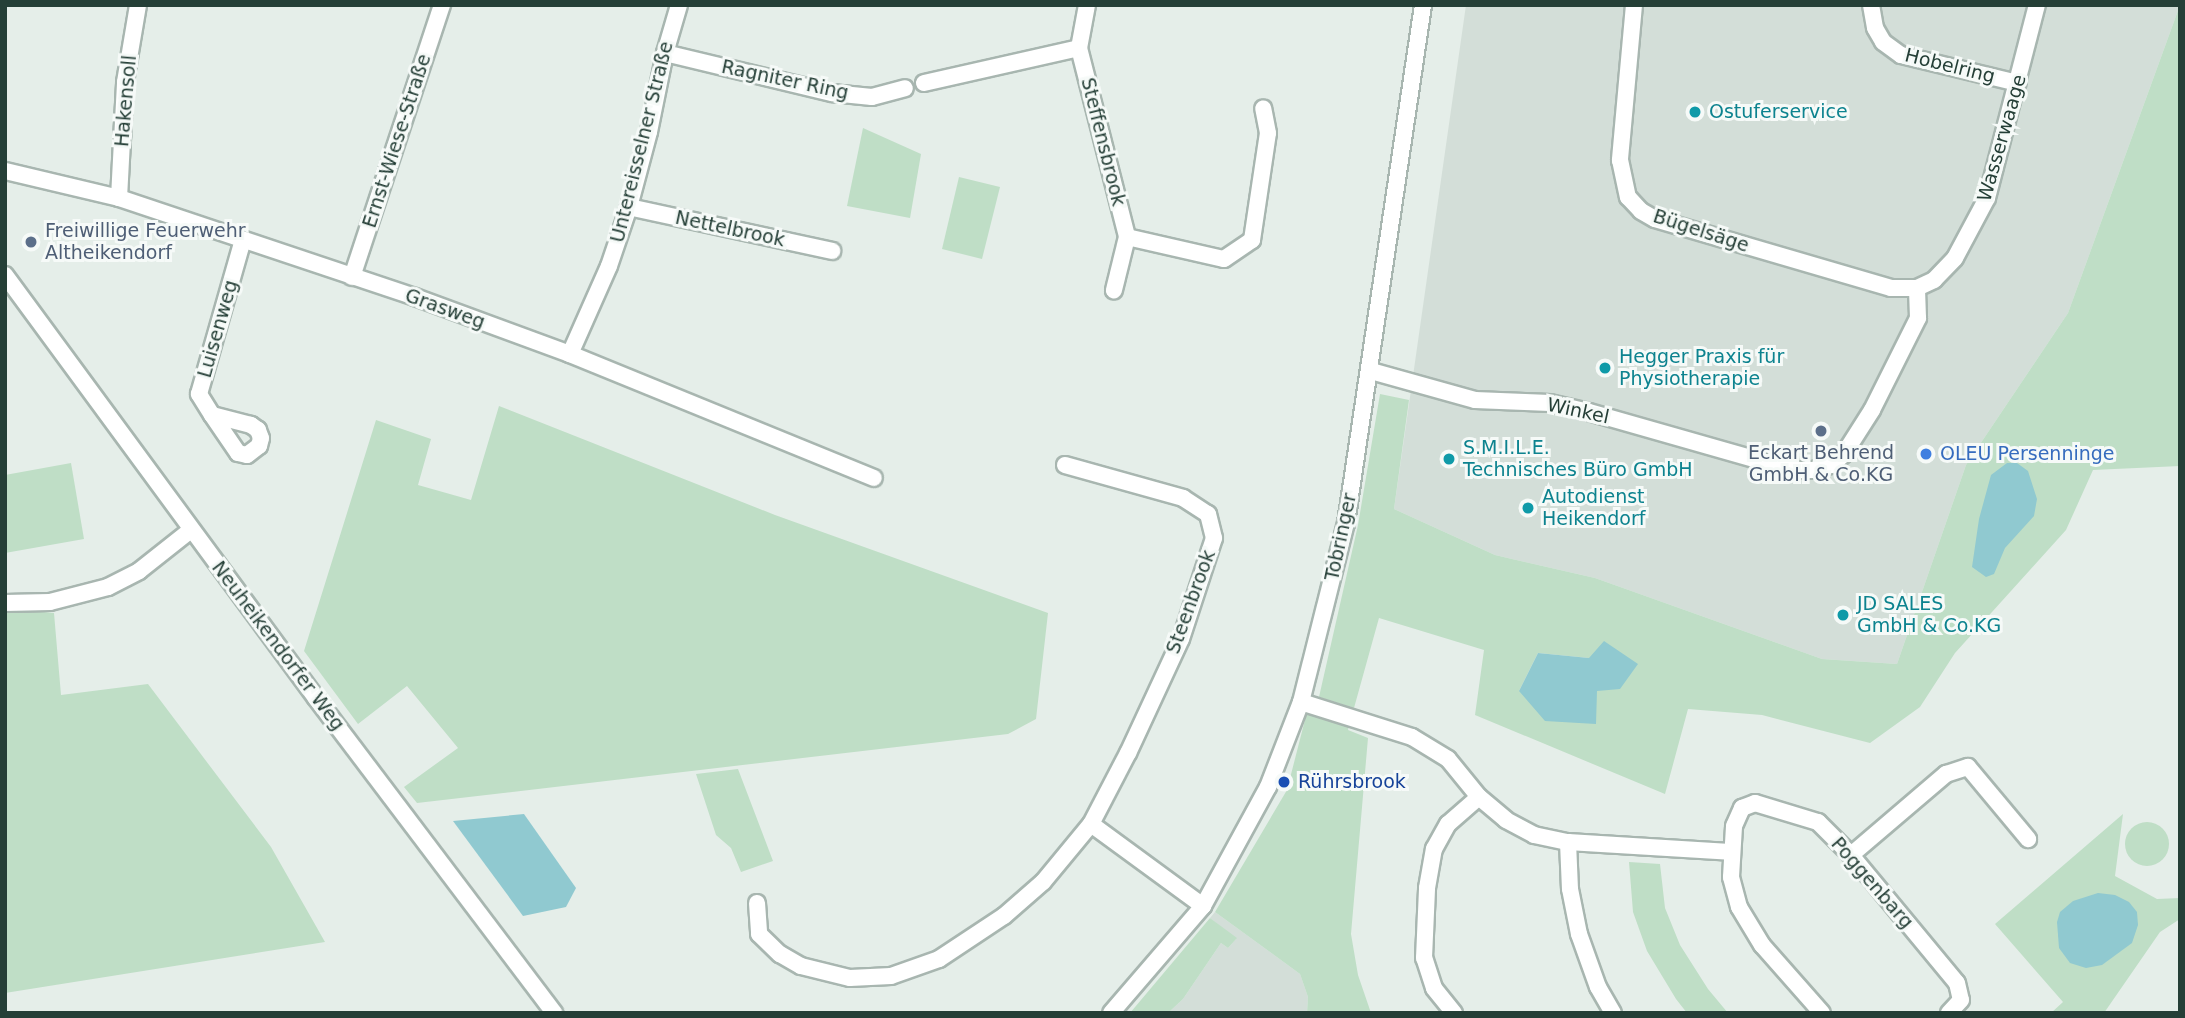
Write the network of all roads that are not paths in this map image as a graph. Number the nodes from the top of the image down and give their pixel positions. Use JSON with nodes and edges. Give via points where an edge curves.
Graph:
{"nodes":[{"id":1,"x":138,"y":5,"type":"edge"},
{"id":2,"x":442,"y":5,"type":"edge"},
{"id":3,"x":679,"y":5,"type":"edge"},
{"id":4,"x":1087,"y":5,"type":"edge"},
{"id":5,"x":1423,"y":5,"type":"edge"},
{"id":6,"x":1633,"y":5,"type":"edge"},
{"id":7,"x":1871,"y":5,"type":"edge"},
{"id":8,"x":2037,"y":5,"type":"edge"},
{"id":9,"x":1079,"y":48,"type":"junction"},
{"id":10,"x":665,"y":53,"type":"junction"},
{"id":11,"x":924,"y":83,"type":"dead end"},
{"id":12,"x":2018,"y":83,"type":"junction"},
{"id":13,"x":905,"y":88,"type":"dead end"},
{"id":14,"x":1263,"y":108,"type":"dead end"},
{"id":15,"x":5,"y":171,"type":"edge"},
{"id":16,"x":119,"y":198,"type":"junction"},
{"id":17,"x":629,"y":207,"type":"junction"},
{"id":18,"x":1127,"y":237,"type":"junction"},
{"id":19,"x":243,"y":240,"type":"junction"},
{"id":20,"x":832,"y":251,"type":"dead end"},
{"id":21,"x":5,"y":275,"type":"edge"},
{"id":22,"x":352,"y":277,"type":"junction"},
{"id":23,"x":1917,"y":288,"type":"junction"},
{"id":24,"x":1114,"y":290,"type":"dead end"},
{"id":25,"x":570,"y":354,"type":"junction"},
{"id":26,"x":1371,"y":371,"type":"junction"},
{"id":27,"x":212,"y":415,"type":"dead end"},
{"id":28,"x":1065,"y":465,"type":"dead end"},
{"id":29,"x":874,"y":478,"type":"dead end"},
{"id":30,"x":191,"y":530,"type":"junction"},
{"id":31,"x":5,"y":603,"type":"edge"},
{"id":32,"x":1301,"y":702,"type":"junction"},
{"id":33,"x":1479,"y":797,"type":"junction"},
{"id":34,"x":1091,"y":824,"type":"junction"},
{"id":35,"x":2028,"y":839,"type":"dead end"},
{"id":36,"x":1568,"y":842,"type":"junction"},
{"id":37,"x":1731,"y":852,"type":"junction"},
{"id":38,"x":1851,"y":855,"type":"junction"},
{"id":39,"x":757,"y":902,"type":"dead end"},
{"id":40,"x":1203,"y":906,"type":"junction"},
{"id":41,"x":554,"y":1013,"type":"edge"},
{"id":42,"x":1111,"y":1013,"type":"edge"},
{"id":43,"x":1454,"y":1013,"type":"edge"},
{"id":44,"x":1613,"y":1013,"type":"edge"},
{"id":45,"x":1822,"y":1013,"type":"edge"},
{"id":46,"x":1949,"y":1013,"type":"edge"}],
"edges":[{"from":1,"to":16,"type":"street","name":"Hakensoll","via":[[125,82]]},
{"from":2,"to":22,"type":"street","name":"Ernst-Wiese-Straße"},
{"from":3,"to":10,"type":"street","name":"Untereisselner Straße"},
{"from":4,"to":9,"type":"street","name":"Steffensbrook"},
{"from":5,"to":26,"type":"street","name":"Tobringer"},
{"from":6,"to":23,"type":"street","name":"Bügelsäge","via":[[1620,160],[1628,197],[1641,211],[1655,219],[1891,288]]},
{"from":7,"to":12,"type":"street","name":"Hobelring","via":[[1883,42],[1900,55]]},
{"from":8,"to":12,"type":"street","name":"Wasserwaage"},
{"from":9,"to":11,"type":"street"},
{"from":9,"to":18,"type":"street","name":"Steffensbrook"},
{"from":10,"to":13,"type":"street","name":"Ragniter Ring","via":[[832,93],[872,97]]},
{"from":10,"to":17,"type":"street","name":"Untereisselner Straße"},
{"from":12,"to":23,"type":"street","name":"Wasserwaage","via":[[1987,198],[1955,258],[1934,280]]},
{"from":14,"to":18,"type":"street","via":[[1268,133],[1252,240],[1224,259]]},
{"from":15,"to":16,"type":"street","name":"Grasweg"},
{"from":16,"to":19,"type":"street","name":"Grasweg"},
{"from":17,"to":20,"type":"street","name":"Nettelbrook"},
{"from":17,"to":25,"type":"street","name":"Untereisselner Straße"},
{"from":18,"to":24,"type":"street","name":"Steffensbrook"},
{"from":19,"to":22,"type":"street","name":"Grasweg"},
{"from":19,"to":27,"type":"street","name":"Luisenweg","via":[[200,394]]},
{"from":21,"to":30,"type":"street","name":"Neuheikendorfer Weg"},
{"from":22,"to":25,"type":"street","name":"Grasweg"},
{"from":23,"to":26,"type":"street","name":"Winkel","via":[[1918,318],[1872,410],[1844,453],[1831,465],[1813,470],[1798,470],[1550,403],[1475,400]]},
{"from":25,"to":29,"type":"street","name":"Grasweg"},
{"from":26,"to":32,"type":"street","name":"Tobringer","via":[[1346,523]]},
{"from":28,"to":34,"type":"street","name":"Steenbrook","via":[[1183,498],[1208,514],[1214,538],[1181,639]]},
{"from":30,"to":31,"type":"street","via":[[139,571],[108,587],[50,601]]},
{"from":30,"to":41,"type":"street","name":"Neuheikendorfer Weg"},
{"from":32,"to":33,"type":"street","via":[[1412,737],[1448,760]]},
{"from":32,"to":40,"type":"street","name":"Tobringer","via":[[1268,787]]},
{"from":33,"to":36,"type":"street","via":[[1506,820],[1534,835]]},
{"from":33,"to":43,"type":"street","via":[[1448,824],[1434,849],[1427,888],[1424,958],[1434,988]]},
{"from":34,"to":39,"type":"street","via":[[1044,882],[1004,916],[939,959],[891,976],[850,978],[801,966],[759,934]]},
{"from":34,"to":40,"type":"street"},
{"from":35,"to":38,"type":"street","via":[[1968,767],[1946,774]]},
{"from":36,"to":37,"type":"street"},
{"from":36,"to":44,"type":"street","via":[[1570,889],[1579,934]]},
{"from":37,"to":38,"type":"street","name":"Poggenbarg","via":[[1742,808],[1755,803],[1818,822]]},
{"from":37,"to":45,"type":"street","name":"Poggenbarg","via":[[1731,877],[1739,907],[1762,945]]},
{"from":38,"to":46,"type":"street","name":"Poggenbarg","via":[[1957,983],[1961,1000]]},
{"from":40,"to":42,"type":"street","name":"Tobringer"}]}
